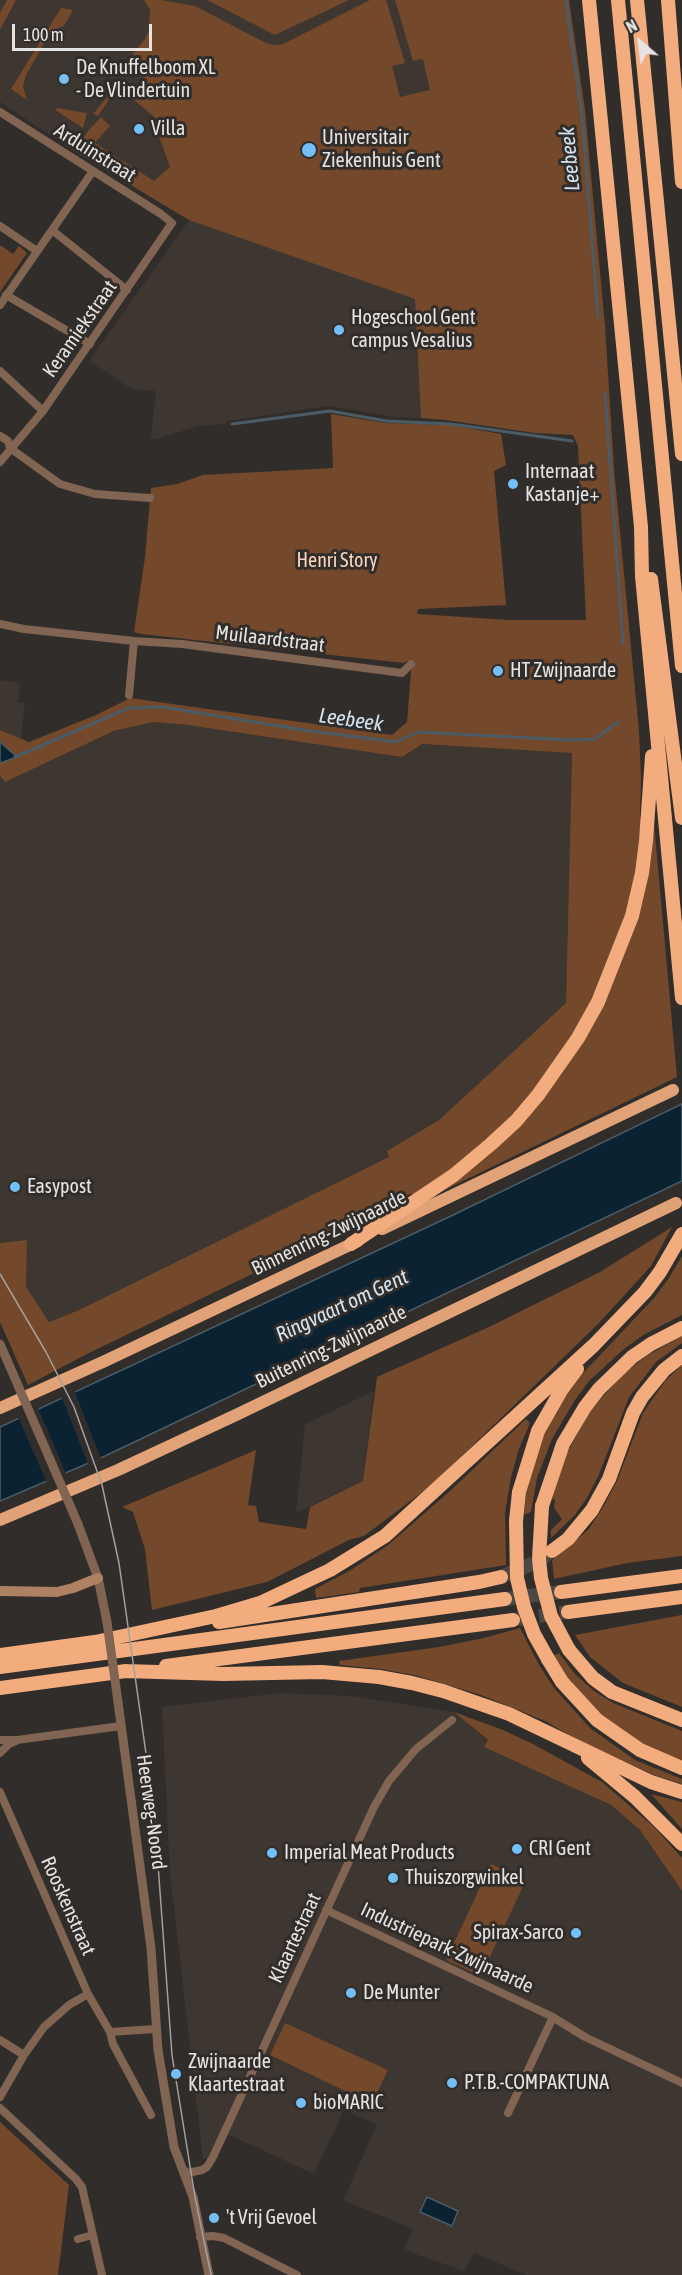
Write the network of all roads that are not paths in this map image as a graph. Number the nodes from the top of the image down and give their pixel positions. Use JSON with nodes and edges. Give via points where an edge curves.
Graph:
{"nodes":[{"id":1,"x":589,"y":0,"type":"edge"},
{"id":2,"x":618,"y":0,"type":"edge"},
{"id":3,"x":637,"y":0,"type":"edge"},
{"id":4,"x":668,"y":0,"type":"edge"},
{"id":5,"x":0,"y":112,"type":"edge"},
{"id":6,"x":93,"y":171,"type":"junction"},
{"id":7,"x":682,"y":182,"type":"edge"},
{"id":8,"x":172,"y":223,"type":"joint"},
{"id":9,"x":0,"y":226,"type":"edge"},
{"id":10,"x":52,"y":230,"type":"junction"},
{"id":11,"x":37,"y":250,"type":"junction"},
{"id":12,"x":127,"y":290,"type":"junction"},
{"id":13,"x":6,"y":295,"type":"junction"},
{"id":14,"x":0,"y":305,"type":"edge"},
{"id":15,"x":90,"y":344,"type":"junction"},
{"id":16,"x":0,"y":371,"type":"edge"},
{"id":17,"x":43,"y":411,"type":"junction"},
{"id":18,"x":0,"y":435,"type":"edge"},
{"id":19,"x":10,"y":448,"type":"junction"},
{"id":20,"x":682,"y":454,"type":"edge"},
{"id":21,"x":0,"y":462,"type":"edge"},
{"id":22,"x":150,"y":498,"type":"dead end"},
{"id":23,"x":641,"y":527,"type":"junction"},
{"id":24,"x":0,"y":624,"type":"edge"},
{"id":25,"x":134,"y":641,"type":"junction"},
{"id":26,"x":411,"y":664,"type":"dead end"},
{"id":27,"x":682,"y":666,"type":"edge"},
{"id":28,"x":129,"y":695,"type":"dead end"},
{"id":29,"x":654,"y":715,"type":"junction"},
{"id":30,"x":682,"y":818,"type":"edge"},
{"id":31,"x":682,"y":998,"type":"edge"},
{"id":32,"x":673,"y":1090,"type":"dead end"},
{"id":33,"x":676,"y":1203,"type":"dead end"},
{"id":34,"x":682,"y":1234,"type":"edge"},
{"id":35,"x":351,"y":1244,"type":"junction"},
{"id":36,"x":682,"y":1329,"type":"edge"},
{"id":37,"x":0,"y":1344,"type":"edge"},
{"id":38,"x":594,"y":1345,"type":"junction"},
{"id":39,"x":682,"y":1356,"type":"edge"},
{"id":40,"x":0,"y":1408,"type":"edge"},
{"id":41,"x":0,"y":1520,"type":"edge"},
{"id":42,"x":552,"y":1551,"type":"tunnel mouth"},
{"id":43,"x":682,"y":1576,"type":"edge"},
{"id":44,"x":501,"y":1577,"type":"tunnel mouth"},
{"id":45,"x":98,"y":1578,"type":"junction"},
{"id":46,"x":0,"y":1591,"type":"edge"},
{"id":47,"x":561,"y":1592,"type":"tunnel mouth"},
{"id":48,"x":682,"y":1597,"type":"edge"},
{"id":49,"x":505,"y":1599,"type":"tunnel mouth"},
{"id":50,"x":568,"y":1612,"type":"tunnel mouth"},
{"id":51,"x":513,"y":1620,"type":"tunnel mouth"},
{"id":52,"x":95,"y":1642,"type":"junction"},
{"id":53,"x":0,"y":1655,"type":"edge"},
{"id":54,"x":0,"y":1667,"type":"edge"},
{"id":55,"x":125,"y":1671,"type":"junction"},
{"id":56,"x":0,"y":1688,"type":"edge"},
{"id":57,"x":452,"y":1720,"type":"dead end"},
{"id":58,"x":682,"y":1720,"type":"edge"},
{"id":59,"x":121,"y":1726,"type":"junction"},
{"id":60,"x":0,"y":1740,"type":"edge"},
{"id":61,"x":17,"y":1740,"type":"junction"},
{"id":62,"x":575,"y":1747,"type":"junction"},
{"id":63,"x":0,"y":1753,"type":"edge"},
{"id":64,"x":682,"y":1768,"type":"edge"},
{"id":65,"x":0,"y":1792,"type":"edge"},
{"id":66,"x":682,"y":1792,"type":"edge"},
{"id":67,"x":682,"y":1844,"type":"edge"},
{"id":68,"x":326,"y":1910,"type":"junction"},
{"id":69,"x":88,"y":1994,"type":"junction"},
{"id":70,"x":553,"y":2017,"type":"junction"},
{"id":71,"x":155,"y":2029,"type":"junction"},
{"id":72,"x":110,"y":2032,"type":"junction"},
{"id":73,"x":0,"y":2040,"type":"edge"},
{"id":74,"x":24,"y":2055,"type":"junction"},
{"id":75,"x":682,"y":2083,"type":"edge"},
{"id":76,"x":0,"y":2097,"type":"edge"},
{"id":77,"x":0,"y":2108,"type":"edge"},
{"id":78,"x":508,"y":2113,"type":"dead end"},
{"id":79,"x":151,"y":2115,"type":"dead end"},
{"id":80,"x":184,"y":2170,"type":"junction"},
{"id":81,"x":93,"y":2235,"type":"junction"},
{"id":82,"x":201,"y":2238,"type":"junction"},
{"id":83,"x":78,"y":2239,"type":"dead end"},
{"id":84,"x":102,"y":2275,"type":"edge"},
{"id":85,"x":209,"y":2275,"type":"edge"},
{"id":86,"x":297,"y":2275,"type":"edge"}],
"edges":[{"from":1,"to":23,"type":"highway"},
{"from":2,"to":27,"type":"highway"},
{"from":3,"to":20,"type":"highway"},
{"from":4,"to":7,"type":"highway"},
{"from":5,"to":6,"type":"street","name":"Arduinstraat"},
{"from":6,"to":8,"type":"street","name":"Arduinstraat"},
{"from":6,"to":10,"type":"street"},
{"from":8,"to":12,"type":"street","name":"Keramiekstraat"},
{"from":9,"to":11,"type":"street"},
{"from":10,"to":11,"type":"street"},
{"from":10,"to":12,"type":"street"},
{"from":11,"to":13,"type":"street"},
{"from":12,"to":15,"type":"street","name":"Keramiekstraat"},
{"from":13,"to":14,"type":"street"},
{"from":13,"to":15,"type":"street"},
{"from":15,"to":17,"type":"street","name":"Keramiekstraat"},
{"from":16,"to":17,"type":"street"},
{"from":17,"to":19,"type":"street","name":"Keramiekstraat"},
{"from":18,"to":19,"type":"street"},
{"from":19,"to":21,"type":"street","name":"Keramiekstraat"},
{"from":19,"to":22,"type":"street","via":[[60,484],[95,494]]},
{"from":23,"to":29,"type":"highway"},
{"from":23,"to":30,"type":"highway","via":[[657,618]]},
{"from":24,"to":25,"type":"street","name":"Muilaardstraat"},
{"from":25,"to":26,"type":"street","name":"Muilaardstraat","via":[[182,644],[403,677]]},
{"from":25,"to":28,"type":"street"},
{"from":29,"to":31,"type":"highway"},
{"from":29,"to":35,"type":"highway","via":[[646,841],[632,916],[598,1002],[578,1038],[516,1121],[454,1175]]},
{"from":32,"to":35,"type":"highway","name":"Binnenring-Zwijnaarde"},
{"from":33,"to":41,"type":"highway","name":"Buitenring-Zwijnaarde","via":[[236,1415]]},
{"from":34,"to":38,"type":"highway","via":[[645,1292]]},
{"from":35,"to":40,"type":"highway","name":"Binnenring-Zwijnaarde"},
{"from":36,"to":58,"type":"highway","bridge":true,"via":[[632,1358],[585,1407],[563,1444],[542,1506],[539,1559],[551,1616],[569,1650],[593,1678],[612,1692]]},
{"from":37,"to":45,"type":"street","name":"Heerweg-Noord","bridge":true},
{"from":38,"to":52,"type":"highway","via":[[385,1536],[345,1561],[260,1603]]},
{"from":38,"to":64,"type":"highway","bridge":true,"via":[[538,1431],[519,1492],[517,1578],[534,1634],[562,1682],[597,1720],[640,1750]]},
{"from":39,"to":42,"type":"highway","via":[[664,1370],[642,1397],[609,1479],[592,1510],[568,1539]]},
{"from":43,"to":47,"type":"highway"},
{"from":44,"to":52,"type":"highway"},
{"from":45,"to":46,"type":"main road","via":[[57,1592]]},
{"from":45,"to":59,"type":"street","name":"Heerweg-Noord","bridge":true},
{"from":48,"to":50,"type":"highway"},
{"from":49,"to":54,"type":"highway"},
{"from":51,"to":55,"type":"highway"},
{"from":52,"to":53,"type":"highway"},
{"from":55,"to":56,"type":"highway"},
{"from":55,"to":62,"type":"highway","via":[[322,1672],[379,1677],[478,1702]]},
{"from":57,"to":68,"type":"street","name":"Klaartestraat","via":[[417,1749],[389,1781]]},
{"from":59,"to":61,"type":"street"},
{"from":59,"to":71,"type":"street","name":"Heerweg-Noord","via":[[152,1948]]},
{"from":60,"to":61,"type":"street"},
{"from":61,"to":63,"type":"street"},
{"from":62,"to":66,"type":"highway"},
{"from":62,"to":67,"type":"highway","via":[[635,1797]]},
{"from":65,"to":69,"type":"street","name":"Rooskenstraat"},
{"from":68,"to":70,"type":"street","name":"Industriepark-Zwijnaarde"},
{"from":68,"to":80,"type":"street","name":"Klaartestraat","via":[[213,2157],[202,2170]]},
{"from":69,"to":72,"type":"street","name":"Rooskenstraat"},
{"from":69,"to":74,"type":"street","via":[[44,2027]]},
{"from":70,"to":75,"type":"street","name":"Industriepark-Zwijnaarde","via":[[585,2037]]},
{"from":70,"to":78,"type":"street"},
{"from":71,"to":72,"type":"street"},
{"from":71,"to":80,"type":"street","name":"Heerweg-Noord","via":[[174,2147]]},
{"from":72,"to":79,"type":"street","name":"Rooskenstraat"},
{"from":73,"to":74,"type":"street"},
{"from":74,"to":76,"type":"street"},
{"from":77,"to":81,"type":"street","via":[[76,2179]]},
{"from":80,"to":82,"type":"street","name":"Heerweg-Noord"},
{"from":81,"to":83,"type":"street"},
{"from":81,"to":84,"type":"street"},
{"from":82,"to":85,"type":"street","name":"Heerweg-Noord"},
{"from":82,"to":86,"type":"street","via":[[224,2238]]}]}
